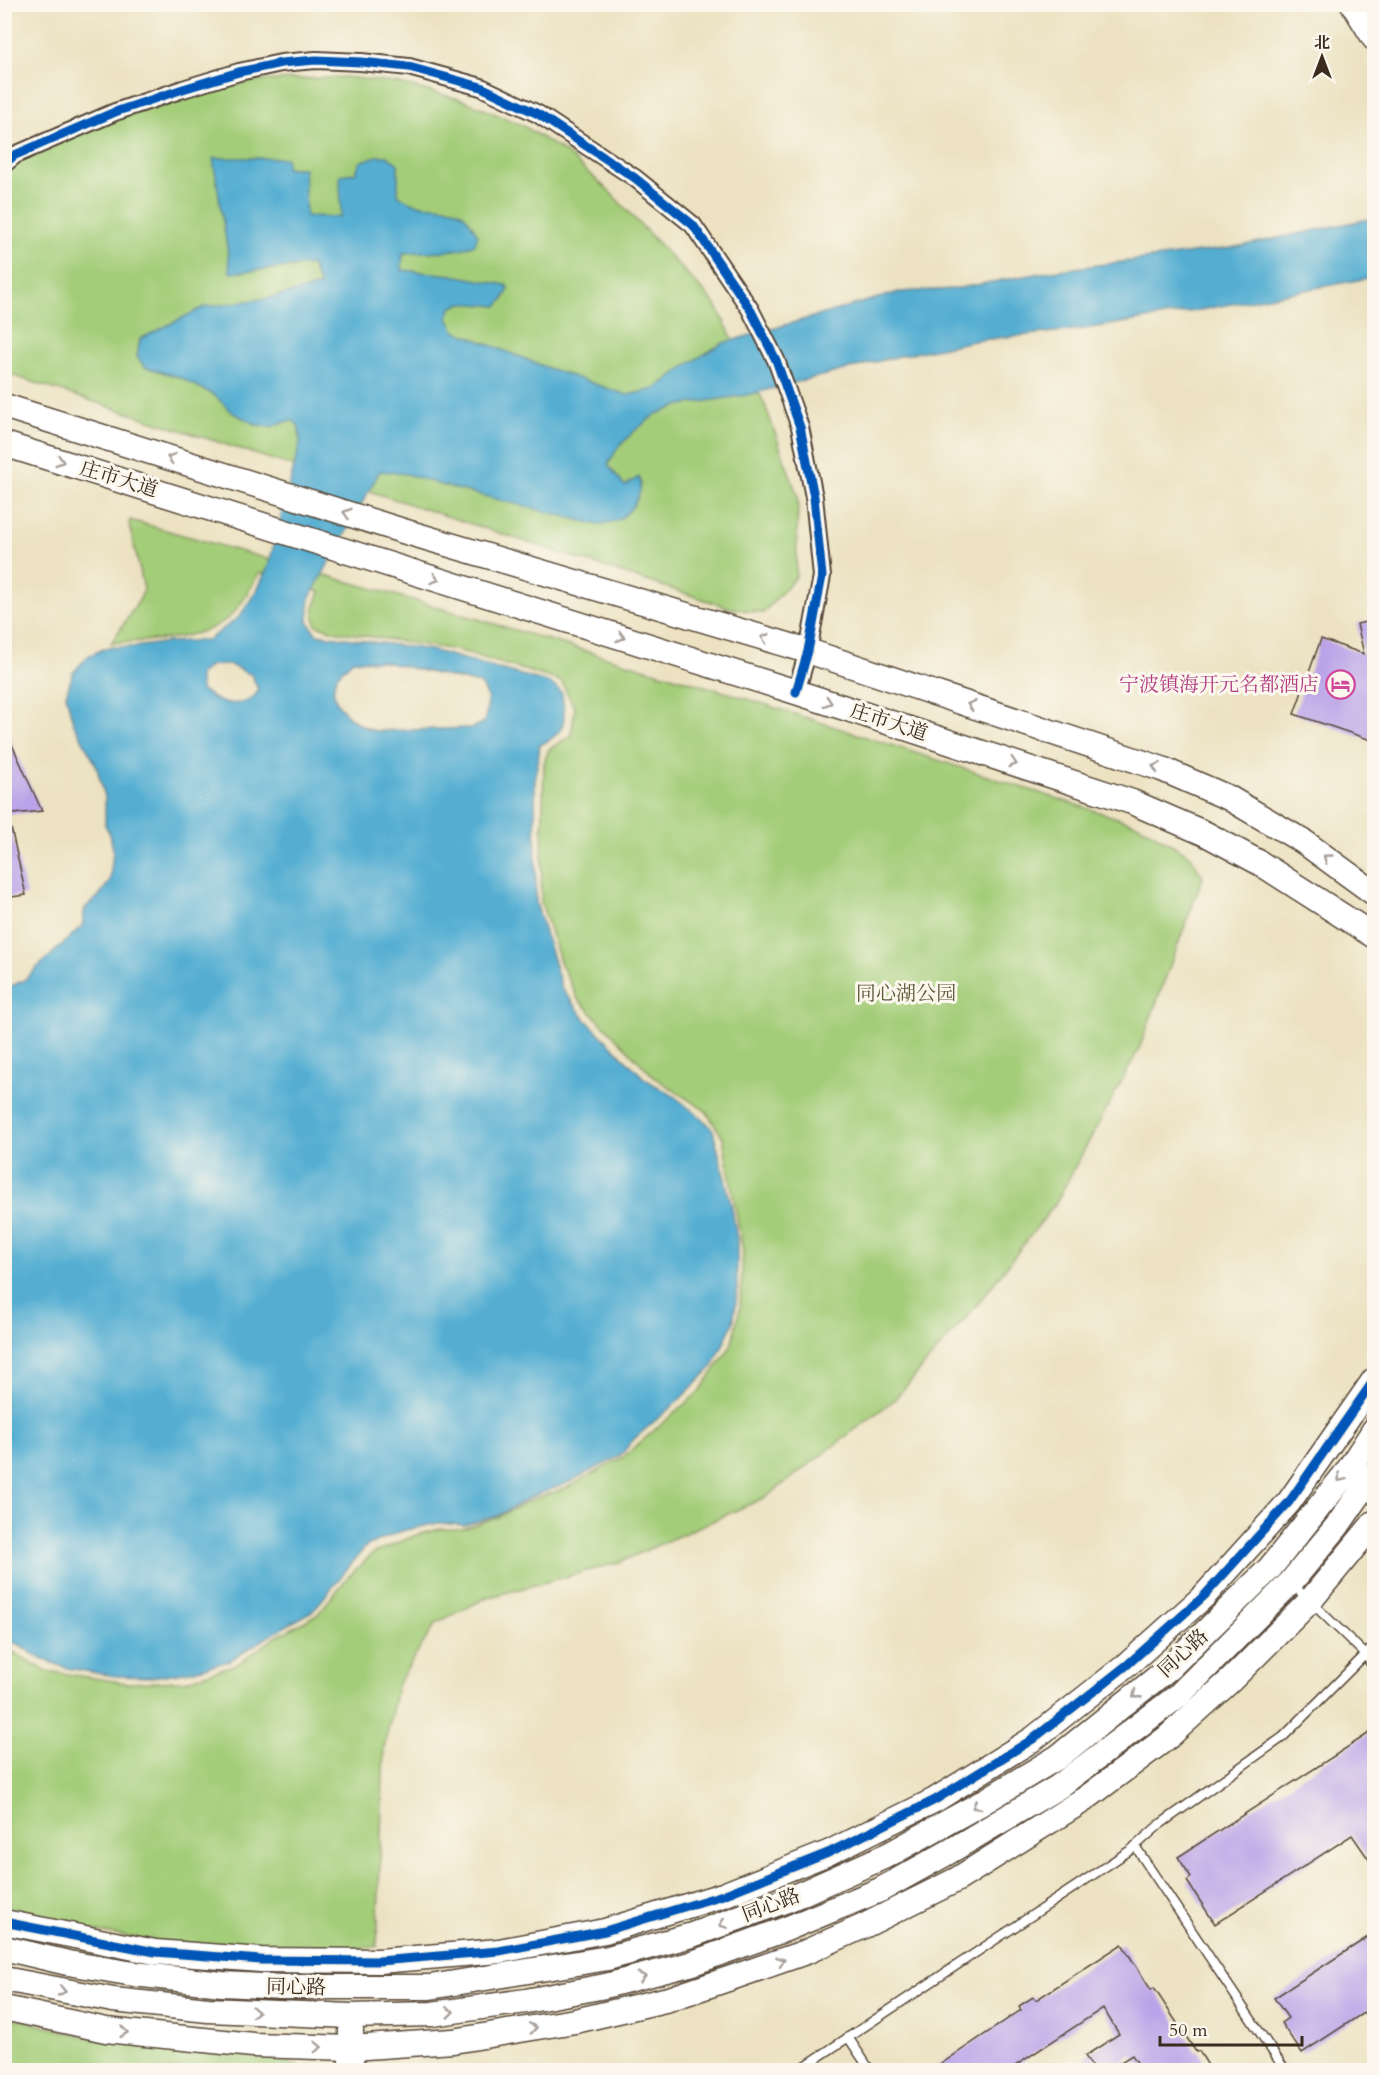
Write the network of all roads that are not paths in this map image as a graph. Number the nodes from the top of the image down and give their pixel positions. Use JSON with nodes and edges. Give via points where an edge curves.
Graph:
{"nodes":[{"id":1,"x":1353,"y":4,"type":"edge"},
{"id":2,"x":1374,"y":38,"type":"edge"},
{"id":3,"x":4,"y":164,"type":"edge"},
{"id":4,"x":4,"y":406,"type":"edge"},
{"id":5,"x":4,"y":444,"type":"edge"},
{"id":6,"x":808,"y":651,"type":"junction"},
{"id":7,"x":796,"y":692,"type":"junction"},
{"id":8,"x":1374,"y":892,"type":"edge"},
{"id":9,"x":1374,"y":936,"type":"edge"},
{"id":10,"x":1374,"y":1380,"type":"edge"},
{"id":11,"x":1374,"y":1430,"type":"edge"},
{"id":12,"x":1374,"y":1473,"type":"edge"},
{"id":13,"x":1374,"y":1523,"type":"edge"},
{"id":14,"x":1291,"y":1582,"type":"junction"},
{"id":15,"x":1310,"y":1601,"type":"junction"},
{"id":16,"x":1374,"y":1646,"type":"edge"},
{"id":17,"x":1366,"y":1655,"type":"junction"},
{"id":18,"x":1374,"y":1669,"type":"edge"},
{"id":19,"x":1135,"y":1846,"type":"junction"},
{"id":20,"x":4,"y":1922,"type":"edge"},
{"id":21,"x":4,"y":1948,"type":"edge"},
{"id":22,"x":4,"y":1979,"type":"edge"},
{"id":23,"x":350,"y":1988,"type":"junction"},
{"id":24,"x":4,"y":2008,"type":"edge"},
{"id":25,"x":351,"y":2016,"type":"junction"},
{"id":26,"x":848,"y":2037,"type":"junction"},
{"id":27,"x":351,"y":2059,"type":"edge"},
{"id":28,"x":799,"y":2070,"type":"edge"},
{"id":29,"x":870,"y":2070,"type":"edge"},
{"id":30,"x":1285,"y":2070,"type":"edge"}],
"edges":[{"from":1,"to":2,"type":"street"},
{"from":3,"to":6,"type":"street","via":[[15,155],[115,112],[194,85],[281,63],[316,60],[410,67],[481,87],[538,114],[635,178],[693,225],[750,309],[776,360],[800,427],[814,497],[822,576]]},
{"from":6,"to":4,"type":"street","name":"庄市大道","one_way":true,"via":[[403,531]]},
{"from":5,"to":7,"type":"street","name":"庄市大道","one_way":true},
{"from":6,"to":7,"type":"street"},
{"from":8,"to":6,"type":"street","one_way":true,"via":[[1304,842],[1229,798],[1162,769]]},
{"from":7,"to":9,"type":"street","name":"庄市大道","one_way":true,"via":[[1132,802],[1260,863]]},
{"from":10,"to":20,"type":"street","via":[[1289,1502],[1204,1596],[1128,1665],[1033,1739],[935,1800],[765,1879],[605,1931],[499,1951],[379,1961],[261,1960],[155,1952]]},
{"from":11,"to":23,"type":"street","name":"同心路","one_way":true,"via":[[1347,1472],[1270,1568],[1169,1668],[1058,1756],[890,1854],[713,1928],[608,1958],[430,1987]]},
{"from":12,"to":14,"type":"street","name":"同心路"},
{"from":13,"to":15,"type":"street"},
{"from":14,"to":15,"type":"lane"},
{"from":25,"to":14,"type":"street","name":"同心路","one_way":true,"via":[[432,2014],[605,1986],[701,1960],[879,1890],[1058,1787],[1179,1695]]},
{"from":15,"to":17,"type":"lane"},
{"from":27,"to":15,"type":"street","one_way":true,"via":[[585,2019],[669,1999],[806,1952],[864,1926],[958,1879],[1085,1799],[1168,1737]]},
{"from":16,"to":17,"type":"lane"},
{"from":17,"to":18,"type":"lane"},
{"from":17,"to":19,"type":"lane","via":[[1283,1737]]},
{"from":19,"to":26,"type":"lane"},
{"from":19,"to":30,"type":"lane"},
{"from":21,"to":23,"type":"street","name":"同心路","via":[[134,1974],[222,1984]]},
{"from":22,"to":25,"type":"street","name":"同心路","one_way":true,"via":[[113,2000],[196,2009]]},
{"from":23,"to":25,"type":"street"},
{"from":24,"to":27,"type":"street","one_way":true,"via":[[106,2030]]},
{"from":25,"to":27,"type":"street"},
{"from":26,"to":28,"type":"lane"},
{"from":26,"to":29,"type":"lane"}]}
